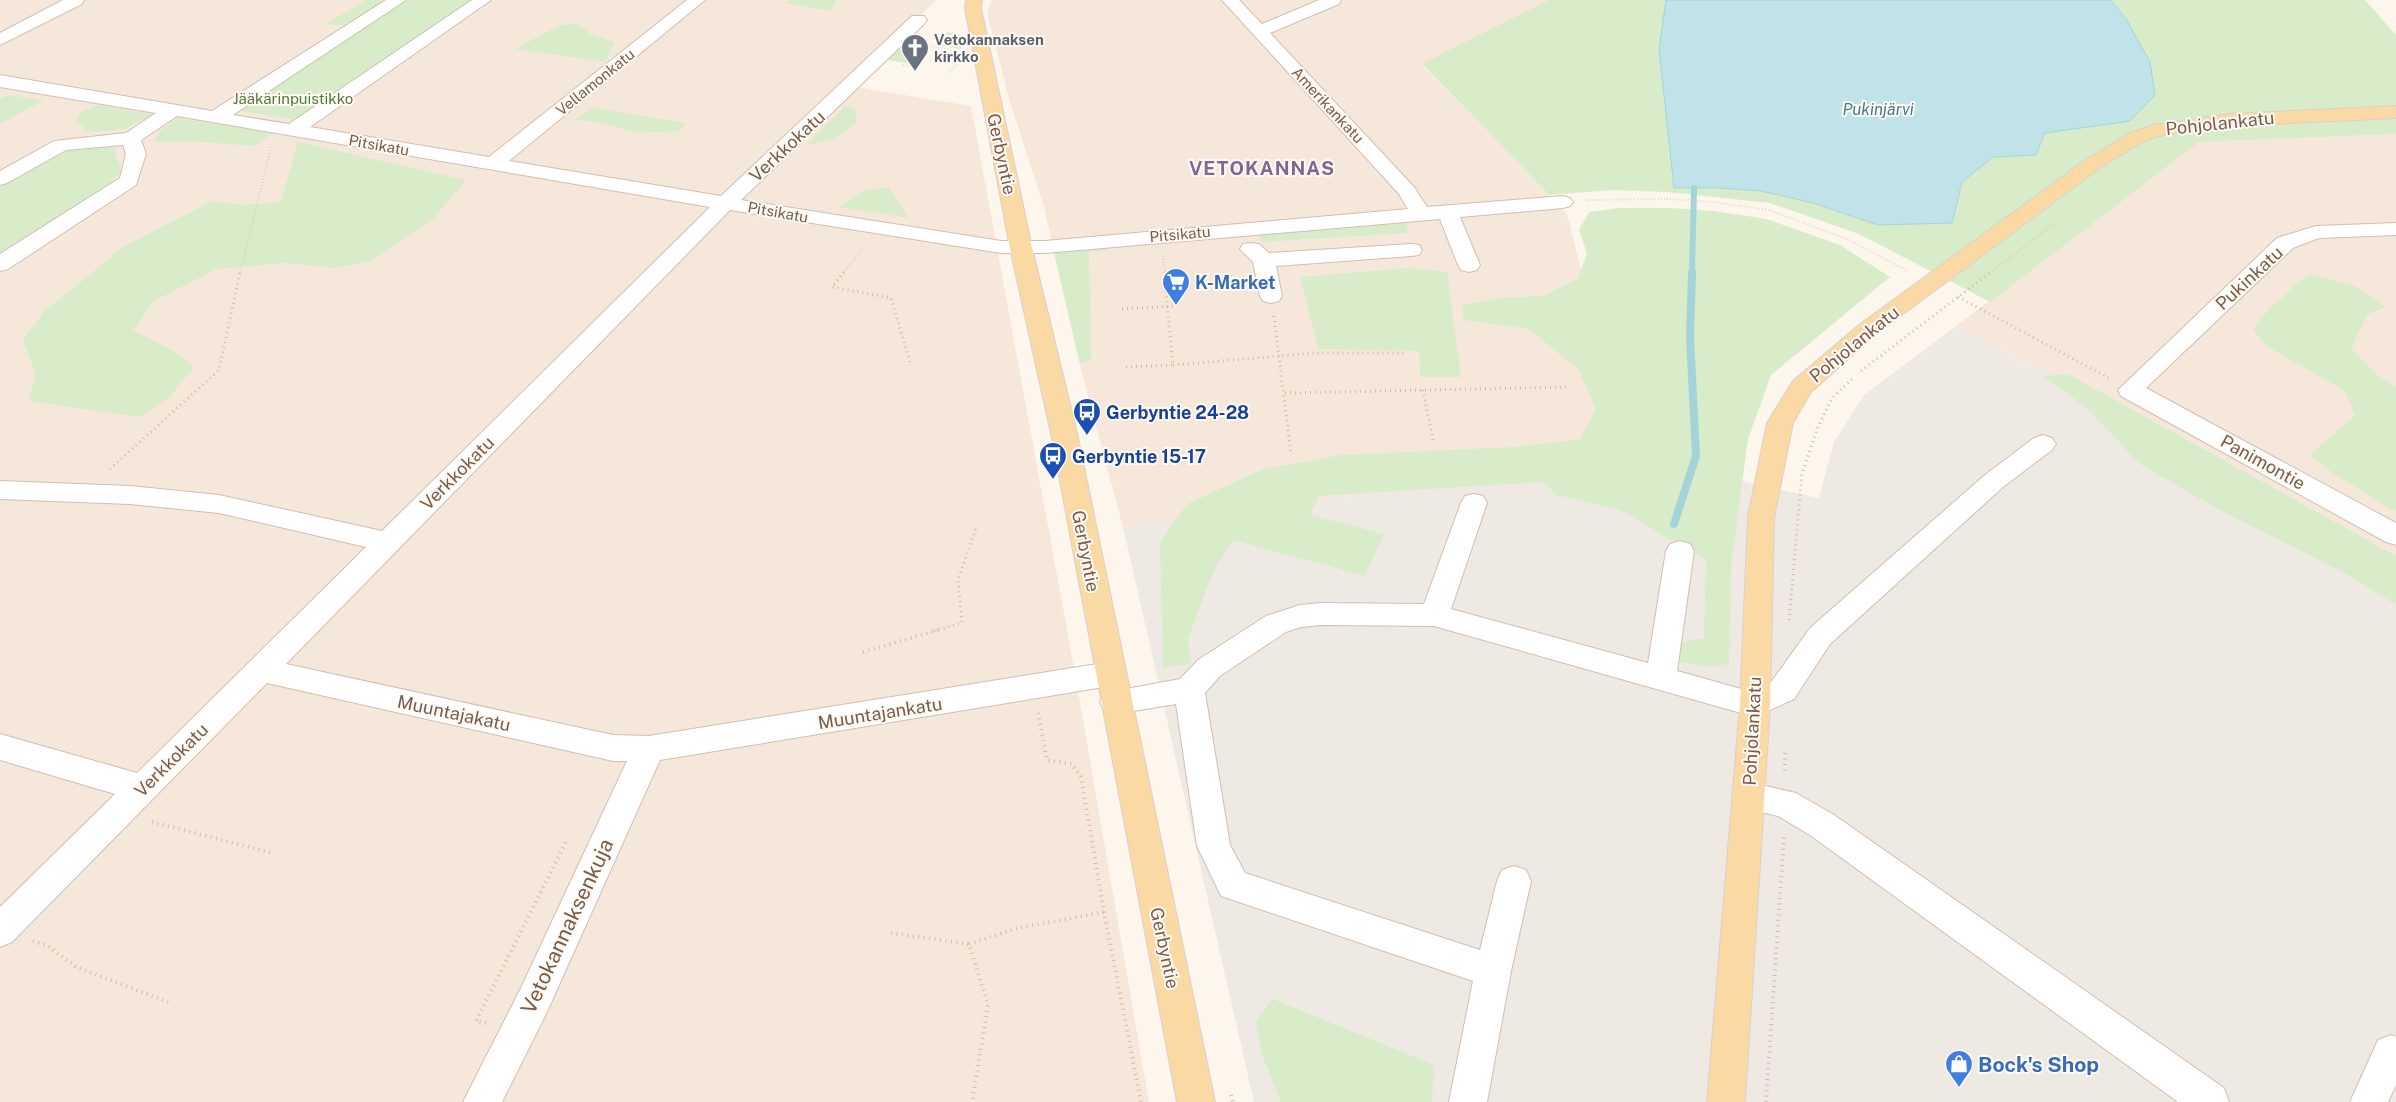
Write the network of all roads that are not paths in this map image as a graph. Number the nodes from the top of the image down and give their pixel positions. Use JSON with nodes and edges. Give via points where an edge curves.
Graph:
{"nodes":[{"id":1,"x":76,"y":0,"type":"edge"},
{"id":2,"x":398,"y":0,"type":"edge"},
{"id":3,"x":483,"y":0,"type":"edge"},
{"id":4,"x":697,"y":0,"type":"edge"},
{"id":5,"x":974,"y":0,"type":"edge"},
{"id":6,"x":1230,"y":0,"type":"edge"},
{"id":7,"x":1333,"y":0,"type":"edge"},
{"id":8,"x":918,"y":20,"type":"dead end"},
{"id":9,"x":1259,"y":31,"type":"junction"},
{"id":10,"x":0,"y":40,"type":"edge"},
{"id":11,"x":0,"y":81,"type":"edge"},
{"id":12,"x":174,"y":110,"type":"junction"},
{"id":13,"x":2396,"y":112,"type":"edge"},
{"id":14,"x":216,"y":117,"type":"junction"},
{"id":15,"x":293,"y":130,"type":"junction"},
{"id":16,"x":131,"y":138,"type":"junction"},
{"id":17,"x":493,"y":164,"type":"junction"},
{"id":18,"x":0,"y":179,"type":"edge"},
{"id":19,"x":1563,"y":202,"type":"road end"},
{"id":20,"x":726,"y":203,"type":"junction"},
{"id":21,"x":1447,"y":211,"type":"junction"},
{"id":22,"x":1421,"y":214,"type":"junction"},
{"id":23,"x":1243,"y":229,"type":"junction"},
{"id":24,"x":2396,"y":229,"type":"edge"},
{"id":25,"x":1020,"y":248,"type":"junction"},
{"id":26,"x":1411,"y":250,"type":"dead end"},
{"id":27,"x":1264,"y":260,"type":"junction"},
{"id":28,"x":0,"y":264,"type":"edge"},
{"id":29,"x":1469,"y":265,"type":"dead end"},
{"id":30,"x":1271,"y":296,"type":"road end"},
{"id":31,"x":2130,"y":390,"type":"joint"},
{"id":32,"x":2043,"y":444,"type":"dead end"},
{"id":33,"x":0,"y":490,"type":"edge"},
{"id":34,"x":1474,"y":503,"type":"dead end"},
{"id":35,"x":2396,"y":534,"type":"edge"},
{"id":36,"x":388,"y":542,"type":"junction"},
{"id":37,"x":1680,"y":551,"type":"dead end"},
{"id":38,"x":1434,"y":615,"type":"junction"},
{"id":39,"x":260,"y":670,"type":"junction"},
{"id":40,"x":1660,"y":679,"type":"junction"},
{"id":41,"x":1112,"y":688,"type":"junction"},
{"id":42,"x":1188,"y":690,"type":"junction"},
{"id":43,"x":1755,"y":705,"type":"junction"},
{"id":44,"x":0,"y":747,"type":"edge"},
{"id":45,"x":649,"y":749,"type":"junction"},
{"id":46,"x":142,"y":788,"type":"junction"},
{"id":47,"x":1748,"y":796,"type":"junction"},
{"id":48,"x":1514,"y":881,"type":"dead end"},
{"id":49,"x":1,"y":930,"type":"edge"},
{"id":50,"x":1493,"y":971,"type":"junction"},
{"id":51,"x":2391,"y":1053,"type":"dead end"},
{"id":52,"x":2164,"y":1069,"type":"junction"},
{"id":53,"x":482,"y":1102,"type":"edge"},
{"id":54,"x":1196,"y":1102,"type":"edge"},
{"id":55,"x":1468,"y":1102,"type":"edge"},
{"id":56,"x":1726,"y":1102,"type":"edge"},
{"id":57,"x":2196,"y":1102,"type":"edge"},
{"id":58,"x":2210,"y":1102,"type":"edge"},
{"id":59,"x":2368,"y":1102,"type":"edge"}],
"edges":[{"from":1,"to":10,"type":"street"},
{"from":2,"to":14,"type":"street"},
{"from":3,"to":15,"type":"street"},
{"from":4,"to":17,"type":"street","name":"Vellamonkatu"},
{"from":5,"to":25,"type":"main road","name":"Gerbyntie"},
{"from":6,"to":9,"type":"street","name":"Amerikankatu"},
{"from":7,"to":9,"type":"street"},
{"from":8,"to":20,"type":"street","name":"Verkkokatu"},
{"from":9,"to":22,"type":"street","name":"Amerikankatu","via":[[1407,191]]},
{"from":11,"to":12,"type":"street","name":"Pitsikatu"},
{"from":12,"to":14,"type":"street","name":"Pitsikatu"},
{"from":12,"to":16,"type":"street"},
{"from":13,"to":43,"type":"main road","name":"Pohjolankatu","via":[[2228,120],[2153,131],[2135,138],[2091,164],[1867,330],[1829,362],[1802,387],[1780,423],[1761,517]]},
{"from":14,"to":15,"type":"street","name":"Pitsikatu"},
{"from":15,"to":17,"type":"street","name":"Pitsikatu"},
{"from":16,"to":18,"type":"street","via":[[60,145]]},
{"from":16,"to":28,"type":"street","via":[[136,154],[129,181]]},
{"from":17,"to":20,"type":"street","name":"Pitsikatu"},
{"from":19,"to":21,"type":"street","name":"Pitsikatu"},
{"from":20,"to":25,"type":"street","name":"Pitsikatu","via":[[878,229]]},
{"from":20,"to":36,"type":"street","name":"Verkkokatu"},
{"from":21,"to":22,"type":"street","name":"Pitsikatu"},
{"from":21,"to":29,"type":"street"},
{"from":22,"to":23,"type":"street","name":"Pitsikatu"},
{"from":23,"to":25,"type":"street","name":"Pitsikatu"},
{"from":23,"to":27,"type":"street","via":[[1246,245]]},
{"from":24,"to":31,"type":"street","name":"Pukinkatu","via":[[2316,232],[2285,243]]},
{"from":25,"to":41,"type":"main road","name":"Gerbyntie","via":[[1064,433]]},
{"from":26,"to":27,"type":"street"},
{"from":27,"to":30,"type":"street"},
{"from":31,"to":35,"type":"street","name":"Panimontie"},
{"from":32,"to":43,"type":"street","via":[[1994,481],[1820,636],[1784,690]]},
{"from":33,"to":36,"type":"street","via":[[130,495],[219,504]]},
{"from":34,"to":38,"type":"street"},
{"from":36,"to":39,"type":"street","name":"Verkkokatu"},
{"from":37,"to":40,"type":"street"},
{"from":38,"to":40,"type":"street"},
{"from":38,"to":42,"type":"street","via":[[1300,616],[1276,624],[1209,668]]},
{"from":39,"to":45,"type":"street","name":"Muuntajakatu","via":[[613,748]]},
{"from":39,"to":46,"type":"street","name":"Verkkokatu"},
{"from":40,"to":43,"type":"street"},
{"from":41,"to":42,"type":"street","name":"Muuntajankatu"},
{"from":41,"to":45,"type":"street","name":"Muuntajankatu","via":[[1033,688]]},
{"from":41,"to":54,"type":"main road","name":"Gerbyntie"},
{"from":42,"to":50,"type":"street","via":[[1214,846],[1233,885]]},
{"from":43,"to":47,"type":"main road","name":"Pohjolankatu"},
{"from":44,"to":46,"type":"street"},
{"from":45,"to":53,"type":"street","name":"Vetokannaksenkuja","via":[[519,1031]]},
{"from":46,"to":49,"type":"street","name":"Verkkokatu"},
{"from":47,"to":52,"type":"street","via":[[1785,803],[1822,825]]},
{"from":47,"to":56,"type":"main road","name":"Pohjolankatu"},
{"from":48,"to":50,"type":"street"},
{"from":50,"to":55,"type":"street"},
{"from":51,"to":59,"type":"street"},
{"from":52,"to":57,"type":"street"},
{"from":52,"to":58,"type":"street"}]}
